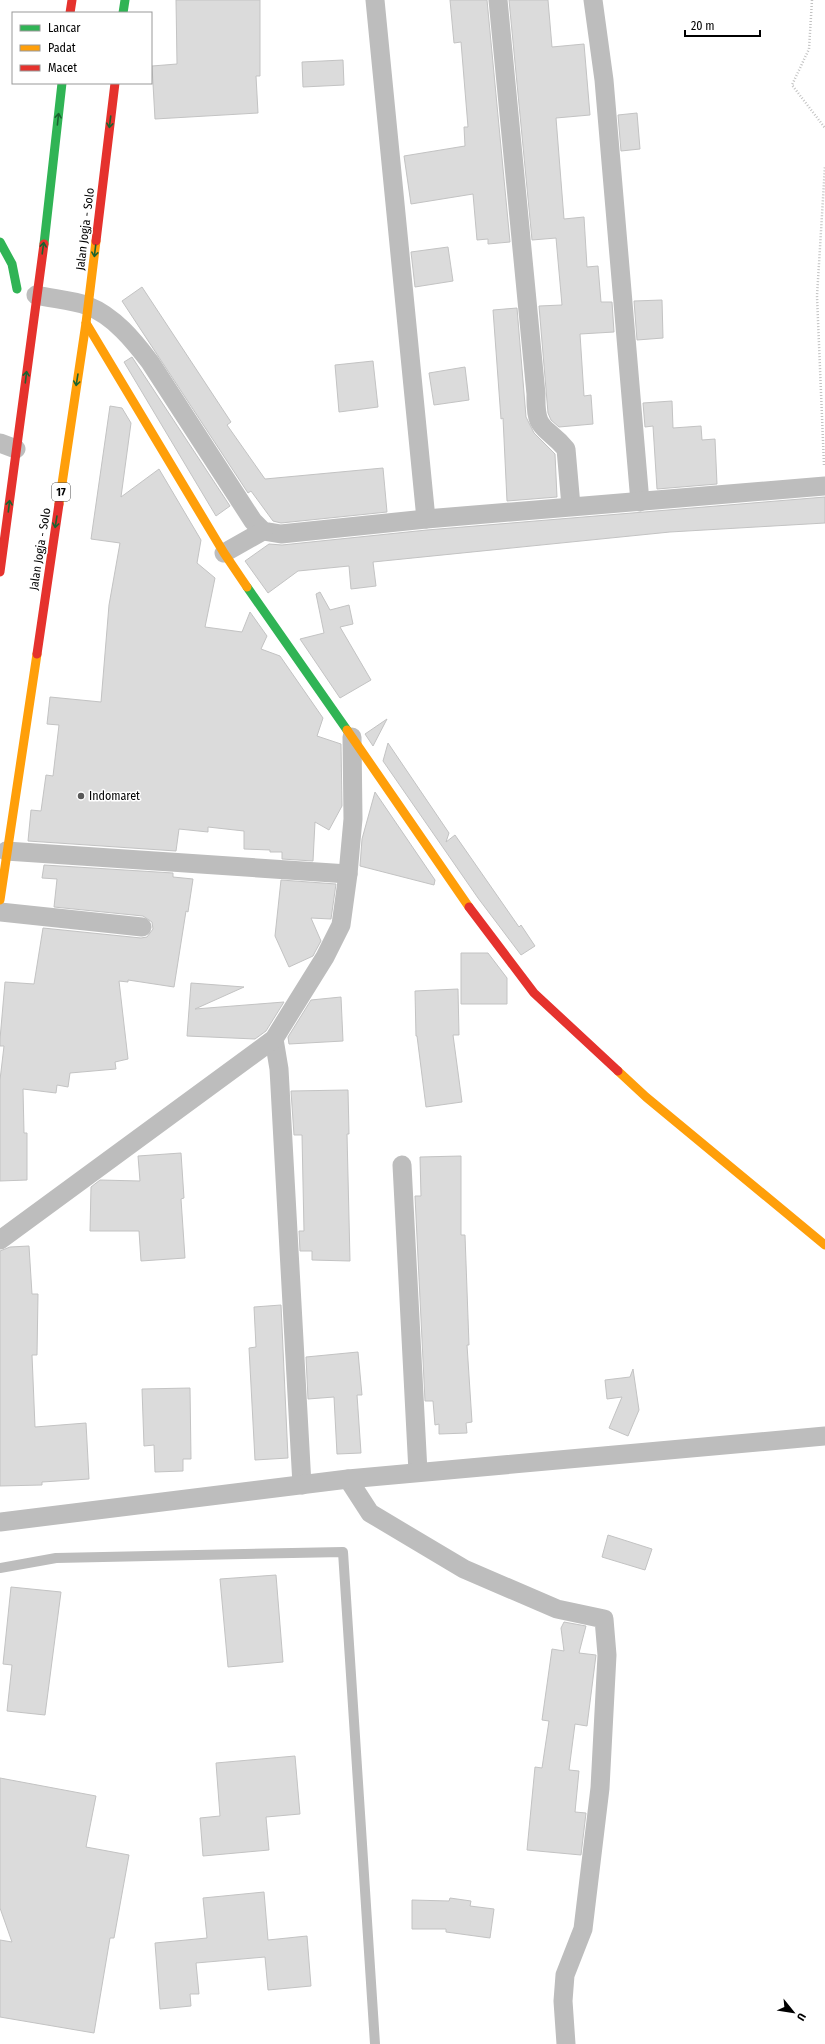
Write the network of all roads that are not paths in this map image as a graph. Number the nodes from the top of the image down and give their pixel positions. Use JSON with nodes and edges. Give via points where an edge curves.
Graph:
{"nodes":[{"id":1,"x":72,"y":0,"type":"edge"},
{"id":2,"x":125,"y":0,"type":"edge"},
{"id":3,"x":375,"y":0,"type":"edge"},
{"id":4,"x":498,"y":0,"type":"edge"},
{"id":5,"x":593,"y":0,"type":"edge"},
{"id":6,"x":70,"y":12,"type":"edge"},
{"id":7,"x":123,"y":12,"type":"edge"},
{"id":8,"x":62,"y":84,"type":"edge"},
{"id":9,"x":115,"y":84,"type":"edge"},
{"id":10,"x":0,"y":242,"type":"edge"},
{"id":11,"x":6,"y":285,"type":"dead end"},
{"id":12,"x":26,"y":292,"type":"junction"},
{"id":13,"x":87,"y":314,"type":"junction"},
{"id":14,"x":8,"y":446,"type":"edge"},
{"id":15,"x":825,"y":486,"type":"edge"},
{"id":16,"x":640,"y":502,"type":"junction"},
{"id":17,"x":571,"y":506,"type":"junction"},
{"id":18,"x":426,"y":519,"type":"junction"},
{"id":19,"x":264,"y":531,"type":"junction"},
{"id":20,"x":224,"y":553,"type":"junction"},
{"id":21,"x":0,"y":572,"type":"edge"},
{"id":22,"x":352,"y":737,"type":"junction"},
{"id":23,"x":6,"y":851,"type":"junction"},
{"id":24,"x":348,"y":874,"type":"junction"},
{"id":25,"x":0,"y":900,"type":"edge"},
{"id":26,"x":0,"y":912,"type":"edge"},
{"id":27,"x":142,"y":927,"type":"dead end"},
{"id":28,"x":274,"y":1039,"type":"junction"},
{"id":29,"x":402,"y":1165,"type":"dead end"},
{"id":30,"x":0,"y":1240,"type":"edge"},
{"id":31,"x":825,"y":1245,"type":"edge"},
{"id":32,"x":825,"y":1436,"type":"edge"},
{"id":33,"x":418,"y":1472,"type":"junction"},
{"id":34,"x":348,"y":1479,"type":"junction"},
{"id":35,"x":302,"y":1486,"type":"junction"},
{"id":36,"x":0,"y":1522,"type":"edge"},
{"id":37,"x":0,"y":1568,"type":"edge"},
{"id":38,"x":376,"y":2044,"type":"edge"},
{"id":39,"x":566,"y":2044,"type":"edge"}],
"edges":[{"from":1,"to":6,"type":"main road"},
{"from":2,"to":7,"type":"main road"},
{"from":3,"to":18,"type":"street"},
{"from":4,"to":17,"type":"street","via":[[526,276],[536,415],[541,426],[566,449]]},
{"from":5,"to":16,"type":"street","via":[[604,80]]},
{"from":12,"to":8,"type":"main road","one_way":true},
{"from":9,"to":13,"type":"main road","name":"Jalan Jogja - Solo","number":"17","one_way":true},
{"from":10,"to":12,"type":"main road"},
{"from":11,"to":12,"type":"main road"},
{"from":12,"to":13,"type":"street"},
{"from":14,"to":12,"type":"main road","one_way":true},
{"from":13,"to":19,"type":"street","via":[[108,318],[132,339],[150,362],[253,521]]},
{"from":13,"to":20,"type":"main road"},
{"from":13,"to":23,"type":"main road","name":"Jalan Jogja - Solo","number":"17","one_way":true},
{"from":21,"to":14,"type":"main road","one_way":true},
{"from":15,"to":16,"type":"street"},
{"from":16,"to":17,"type":"street"},
{"from":17,"to":18,"type":"street"},
{"from":18,"to":19,"type":"street","via":[[281,534]]},
{"from":19,"to":20,"type":"street"},
{"from":20,"to":22,"type":"main road"},
{"from":22,"to":24,"type":"street","via":[[353,819]]},
{"from":22,"to":31,"type":"main road","via":[[468,905],[534,993],[646,1097]]},
{"from":23,"to":24,"type":"street"},
{"from":23,"to":25,"type":"main road","name":"Jalan Jogja - Solo","number":"17"},
{"from":24,"to":28,"type":"street","via":[[341,925],[325,957]]},
{"from":26,"to":27,"type":"street"},
{"from":28,"to":30,"type":"street"},
{"from":28,"to":35,"type":"street","via":[[279,1069]]},
{"from":29,"to":33,"type":"street"},
{"from":32,"to":33,"type":"street"},
{"from":33,"to":34,"type":"street"},
{"from":34,"to":35,"type":"street"},
{"from":34,"to":39,"type":"street","via":[[370,1513],[464,1569],[557,1608],[604,1619],[607,1655],[600,1788],[583,1929],[565,1975],[563,2001]]},
{"from":35,"to":36,"type":"street"},
{"from":37,"to":38,"type":"lane","via":[[56,1558],[343,1552]]}]}
